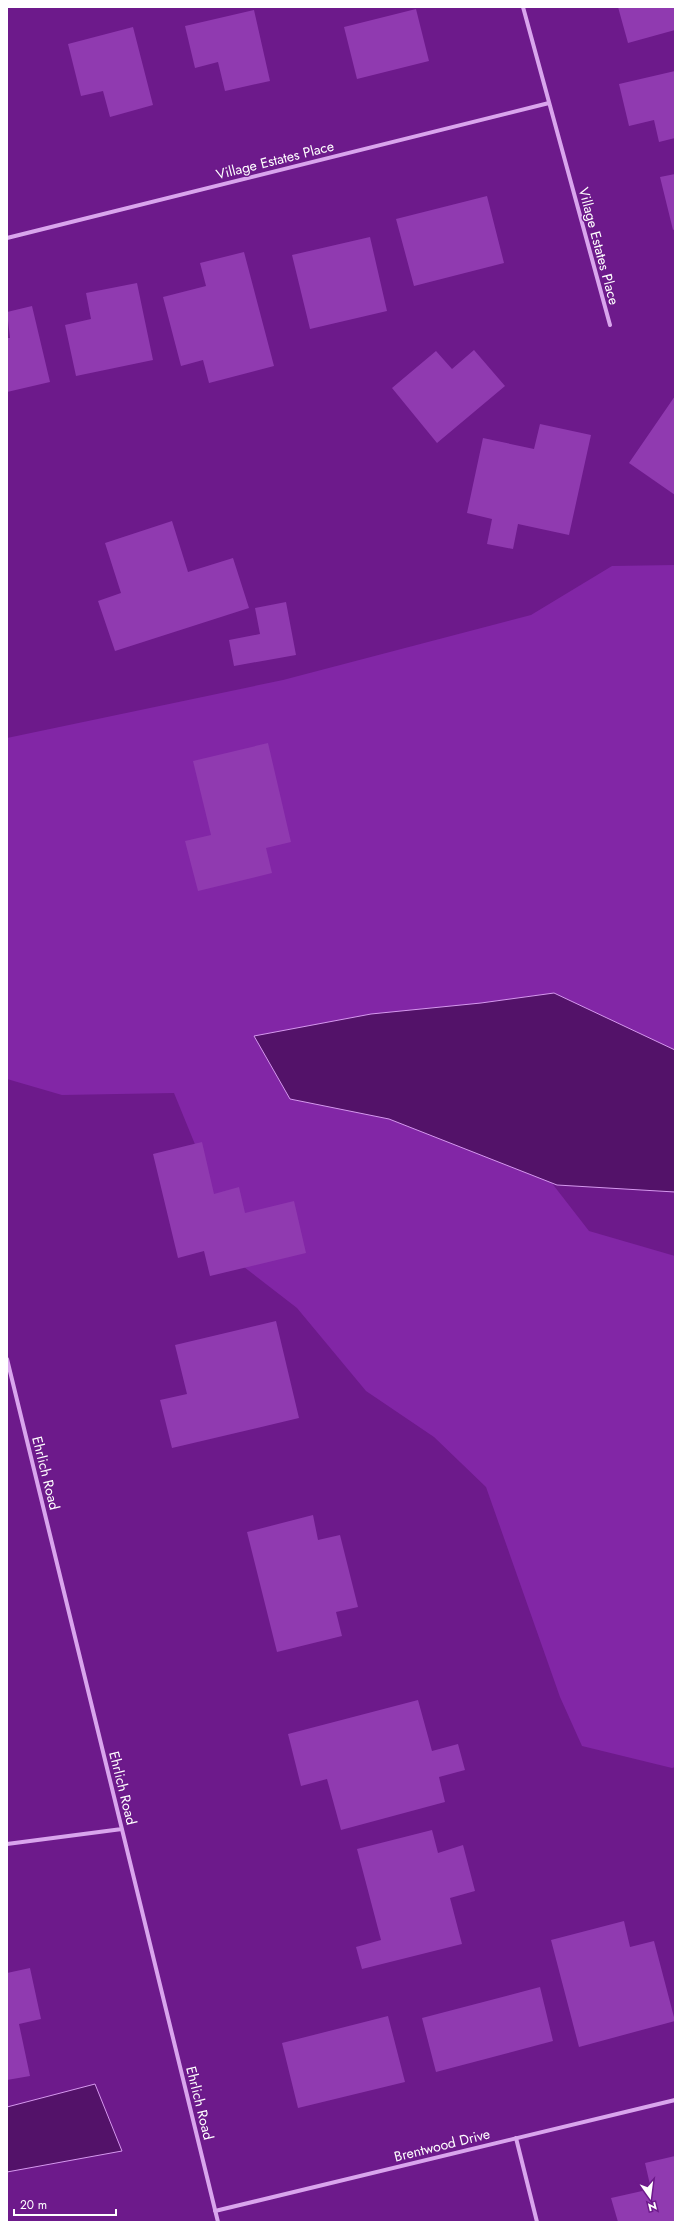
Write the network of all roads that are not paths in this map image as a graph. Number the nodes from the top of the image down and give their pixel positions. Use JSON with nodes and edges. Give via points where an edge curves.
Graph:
{"nodes":[{"id":1,"x":523,"y":7,"type":"edge"},
{"id":2,"x":549,"y":103,"type":"junction"},
{"id":3,"x":7,"y":238,"type":"edge"},
{"id":4,"x":610,"y":325,"type":"dead end"},
{"id":5,"x":7,"y":1359,"type":"edge"},
{"id":6,"x":122,"y":1829,"type":"junction"},
{"id":7,"x":7,"y":1844,"type":"edge"},
{"id":8,"x":675,"y":2100,"type":"edge"},
{"id":9,"x":516,"y":2138,"type":"junction"},
{"id":10,"x":215,"y":2212,"type":"junction"},
{"id":11,"x":218,"y":2222,"type":"edge"},
{"id":12,"x":537,"y":2222,"type":"edge"}],
"edges":[{"from":1,"to":2,"type":"street","name":"Village Estates Place"},
{"from":2,"to":3,"type":"street","name":"Village Estates Place"},
{"from":2,"to":4,"type":"street","name":"Village Estates Place"},
{"from":5,"to":6,"type":"street","name":"Ehrlich Road"},
{"from":6,"to":7,"type":"street"},
{"from":6,"to":10,"type":"street","name":"Ehrlich Road"},
{"from":8,"to":9,"type":"street","name":"Brentwood Drive"},
{"from":9,"to":10,"type":"street","name":"Brentwood Drive"},
{"from":9,"to":12,"type":"street"},
{"from":10,"to":11,"type":"street","name":"Ehrlich Road"}]}
